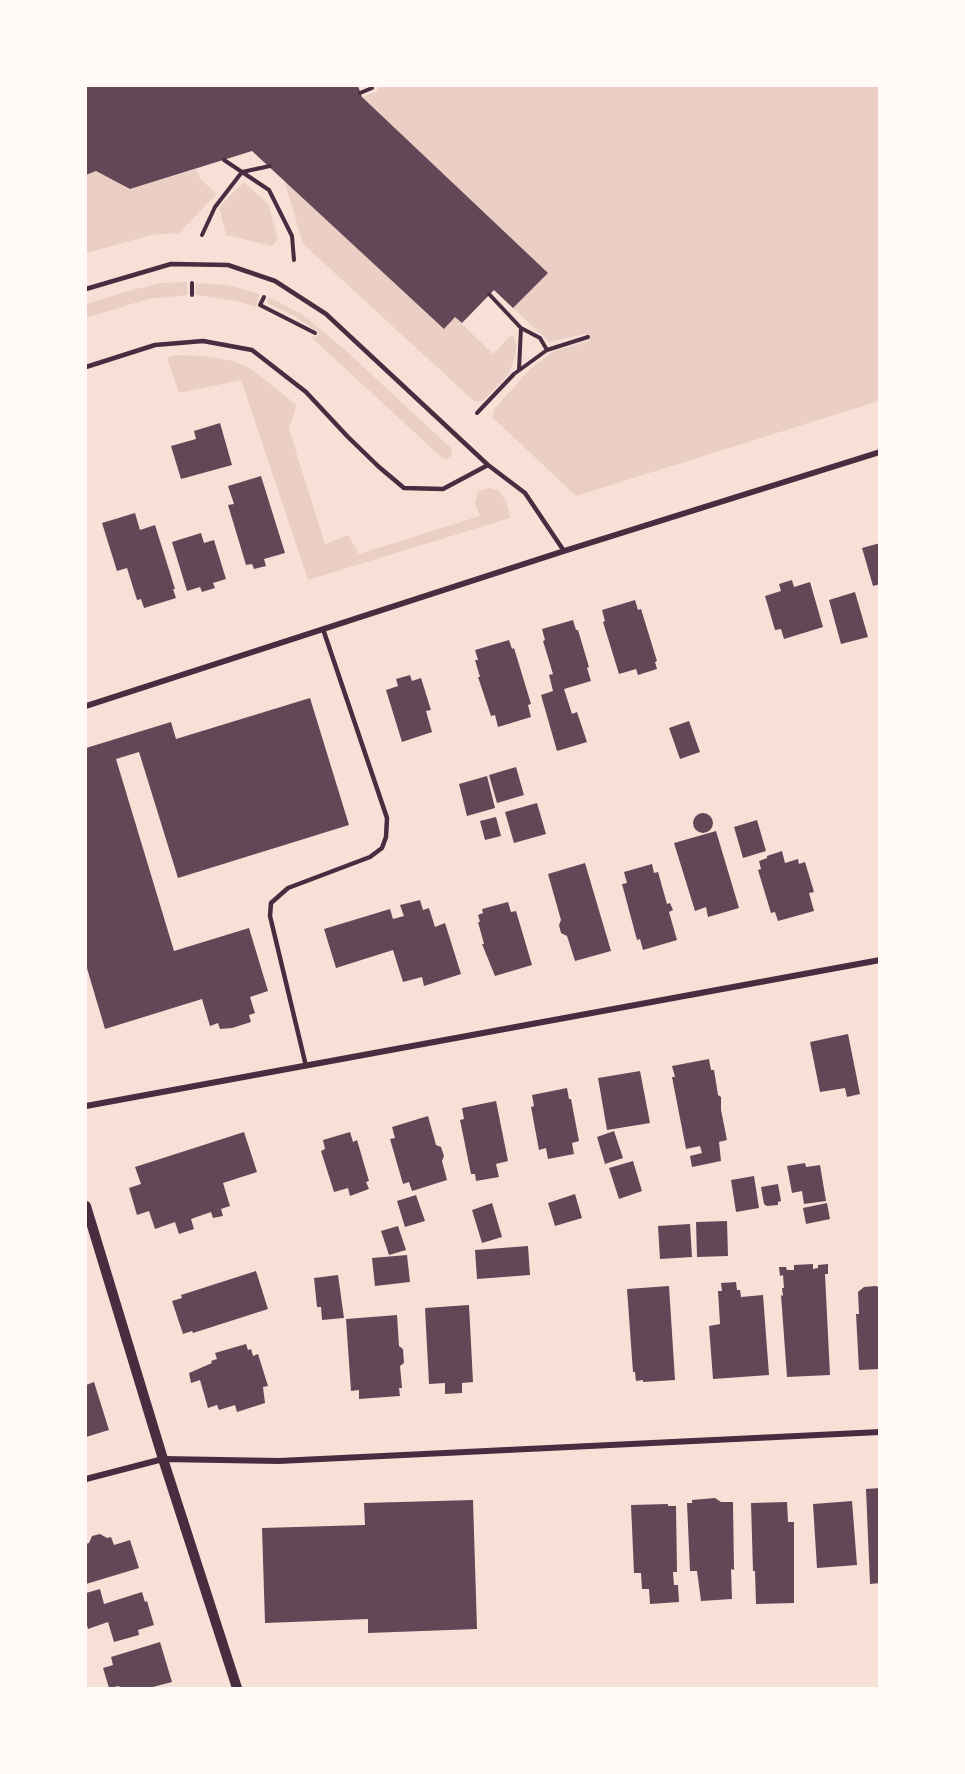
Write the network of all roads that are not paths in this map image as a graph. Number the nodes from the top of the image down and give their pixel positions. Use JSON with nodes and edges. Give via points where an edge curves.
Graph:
{"nodes":[{"id":1,"x":86,"y":290,"type":"edge"},
{"id":2,"x":86,"y":367,"type":"edge"},
{"id":3,"x":879,"y":452,"type":"edge"},
{"id":4,"x":488,"y":465,"type":"junction"},
{"id":5,"x":564,"y":551,"type":"junction"},
{"id":6,"x":323,"y":629,"type":"junction"},
{"id":7,"x":86,"y":706,"type":"edge"},
{"id":8,"x":879,"y":960,"type":"edge"},
{"id":9,"x":306,"y":1066,"type":"junction"},
{"id":10,"x":86,"y":1106,"type":"edge"},
{"id":11,"x":86,"y":1206,"type":"edge"},
{"id":12,"x":879,"y":1432,"type":"edge"},
{"id":13,"x":163,"y":1459,"type":"junction"},
{"id":14,"x":86,"y":1479,"type":"edge"},
{"id":15,"x":237,"y":1689,"type":"edge"}],
"edges":[{"from":1,"to":4,"type":"lane","via":[[171,264],[228,265],[275,281],[326,314]]},
{"from":2,"to":4,"type":"lane","via":[[155,345],[202,341],[252,350],[306,392],[348,437],[405,488],[443,489]]},
{"from":3,"to":5,"type":"street"},
{"from":4,"to":5,"type":"lane","via":[[525,494]]},
{"from":5,"to":6,"type":"street"},
{"from":6,"to":7,"type":"street"},
{"from":6,"to":9,"type":"lane","via":[[387,818],[382,848],[370,857],[288,888],[271,903],[270,915]]},
{"from":8,"to":9,"type":"street"},
{"from":9,"to":10,"type":"street"},
{"from":11,"to":13,"type":"street"},
{"from":12,"to":13,"type":"street","via":[[279,1461]]},
{"from":13,"to":14,"type":"street"},
{"from":13,"to":15,"type":"street"}]}
